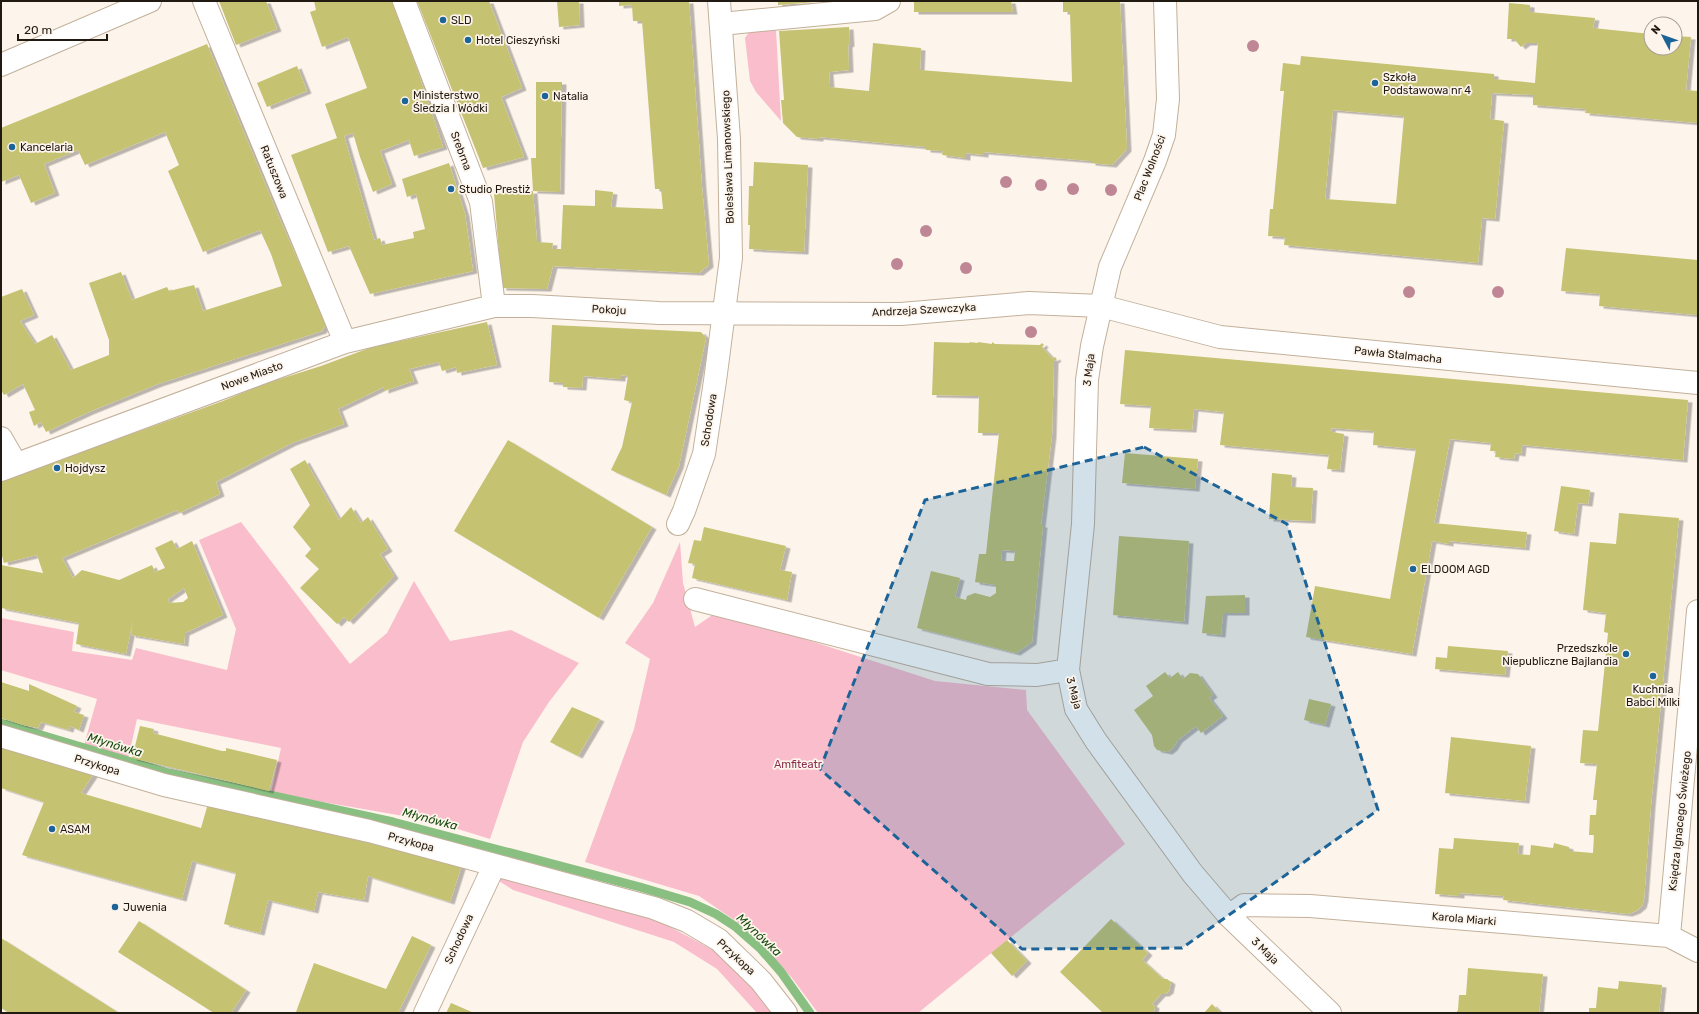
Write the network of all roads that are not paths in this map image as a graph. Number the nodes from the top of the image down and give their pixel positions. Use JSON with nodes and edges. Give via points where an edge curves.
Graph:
{"nodes":[{"id":1,"x":150,"y":1,"type":"edge"},
{"id":2,"x":204,"y":1,"type":"edge"},
{"id":3,"x":404,"y":1,"type":"edge"},
{"id":4,"x":720,"y":1,"type":"edge"},
{"id":5,"x":889,"y":1,"type":"edge"},
{"id":6,"x":1165,"y":1,"type":"edge"},
{"id":7,"x":721,"y":24,"type":"junction"},
{"id":8,"x":1,"y":65,"type":"edge"},
{"id":9,"x":494,"y":306,"type":"junction"},
{"id":10,"x":1101,"y":306,"type":"junction"},
{"id":11,"x":724,"y":312,"type":"junction"},
{"id":12,"x":345,"y":342,"type":"junction"},
{"id":13,"x":1698,"y":383,"type":"edge"},
{"id":14,"x":1,"y":438,"type":"edge"},
{"id":15,"x":8,"y":467,"type":"edge"},
{"id":16,"x":678,"y":524,"type":"dead end"},
{"id":17,"x":695,"y":599,"type":"dead end"},
{"id":18,"x":1698,"y":611,"type":"edge"},
{"id":19,"x":1068,"y":670,"type":"junction"},
{"id":20,"x":1,"y":736,"type":"edge"},
{"id":21,"x":1693,"y":744,"type":"edge"},
{"id":22,"x":494,"y":866,"type":"junction"},
{"id":23,"x":1229,"y":916,"type":"junction"},
{"id":24,"x":1669,"y":936,"type":"junction"},
{"id":25,"x":1698,"y":951,"type":"edge"},
{"id":26,"x":425,"y":1013,"type":"edge"},
{"id":27,"x":786,"y":1013,"type":"edge"},
{"id":28,"x":1330,"y":1013,"type":"edge"}],
"edges":[{"from":1,"to":8,"type":"street"},
{"from":2,"to":12,"type":"street","name":"Ratuszowa"},
{"from":3,"to":9,"type":"street","name":"Srebrna","via":[[481,202]]},
{"from":4,"to":7,"type":"street","name":"Bolesława Limanowskiego"},
{"from":5,"to":7,"type":"street","via":[[876,9]]},
{"from":6,"to":10,"type":"street","name":"Plac Wolności","via":[[1168,99],[1164,135],[1110,267]]},
{"from":7,"to":11,"type":"street","name":"Bolesława Limanowskiego","via":[[729,139],[731,258]]},
{"from":9,"to":11,"type":"street","name":"Pokoju","via":[[659,313]]},
{"from":9,"to":12,"type":"street","name":"Nowe Miasto"},
{"from":10,"to":11,"type":"street","name":"Andrzeja Szewczyka","via":[[1029,303],[901,314]]},
{"from":10,"to":13,"type":"street","name":"Pawła Stalmacha","via":[[1220,337]]},
{"from":10,"to":19,"type":"street","name":"3 Maja","via":[[1087,380],[1083,524]]},
{"from":11,"to":16,"type":"street","name":"Schodowa","via":[[704,454]]},
{"from":12,"to":15,"type":"street","name":"Nowe Miasto"},
{"from":14,"to":15,"type":"street"},
{"from":17,"to":19,"type":"street","via":[[988,674],[1037,675]]},
{"from":18,"to":21,"type":"street","name":"Księdza Ignacego Świeżego"},
{"from":19,"to":23,"type":"street","name":"3 Maja","via":[[1076,709],[1096,741],[1193,874]]},
{"from":20,"to":22,"type":"street","name":"Przykopa","via":[[164,785],[369,831]]},
{"from":21,"to":24,"type":"street","name":"Księdza Ignacego Świeżego"},
{"from":22,"to":26,"type":"street","name":"Schodowa"},
{"from":22,"to":27,"type":"street","name":"Przykopa","via":[[654,908],[688,921],[719,940],[762,981]]},
{"from":23,"to":24,"type":"street","name":"Karola Miarki","via":[[1244,905],[1310,906]]},
{"from":23,"to":28,"type":"street","name":"3 Maja"},
{"from":24,"to":25,"type":"street","name":"Karola Miarki"}]}
